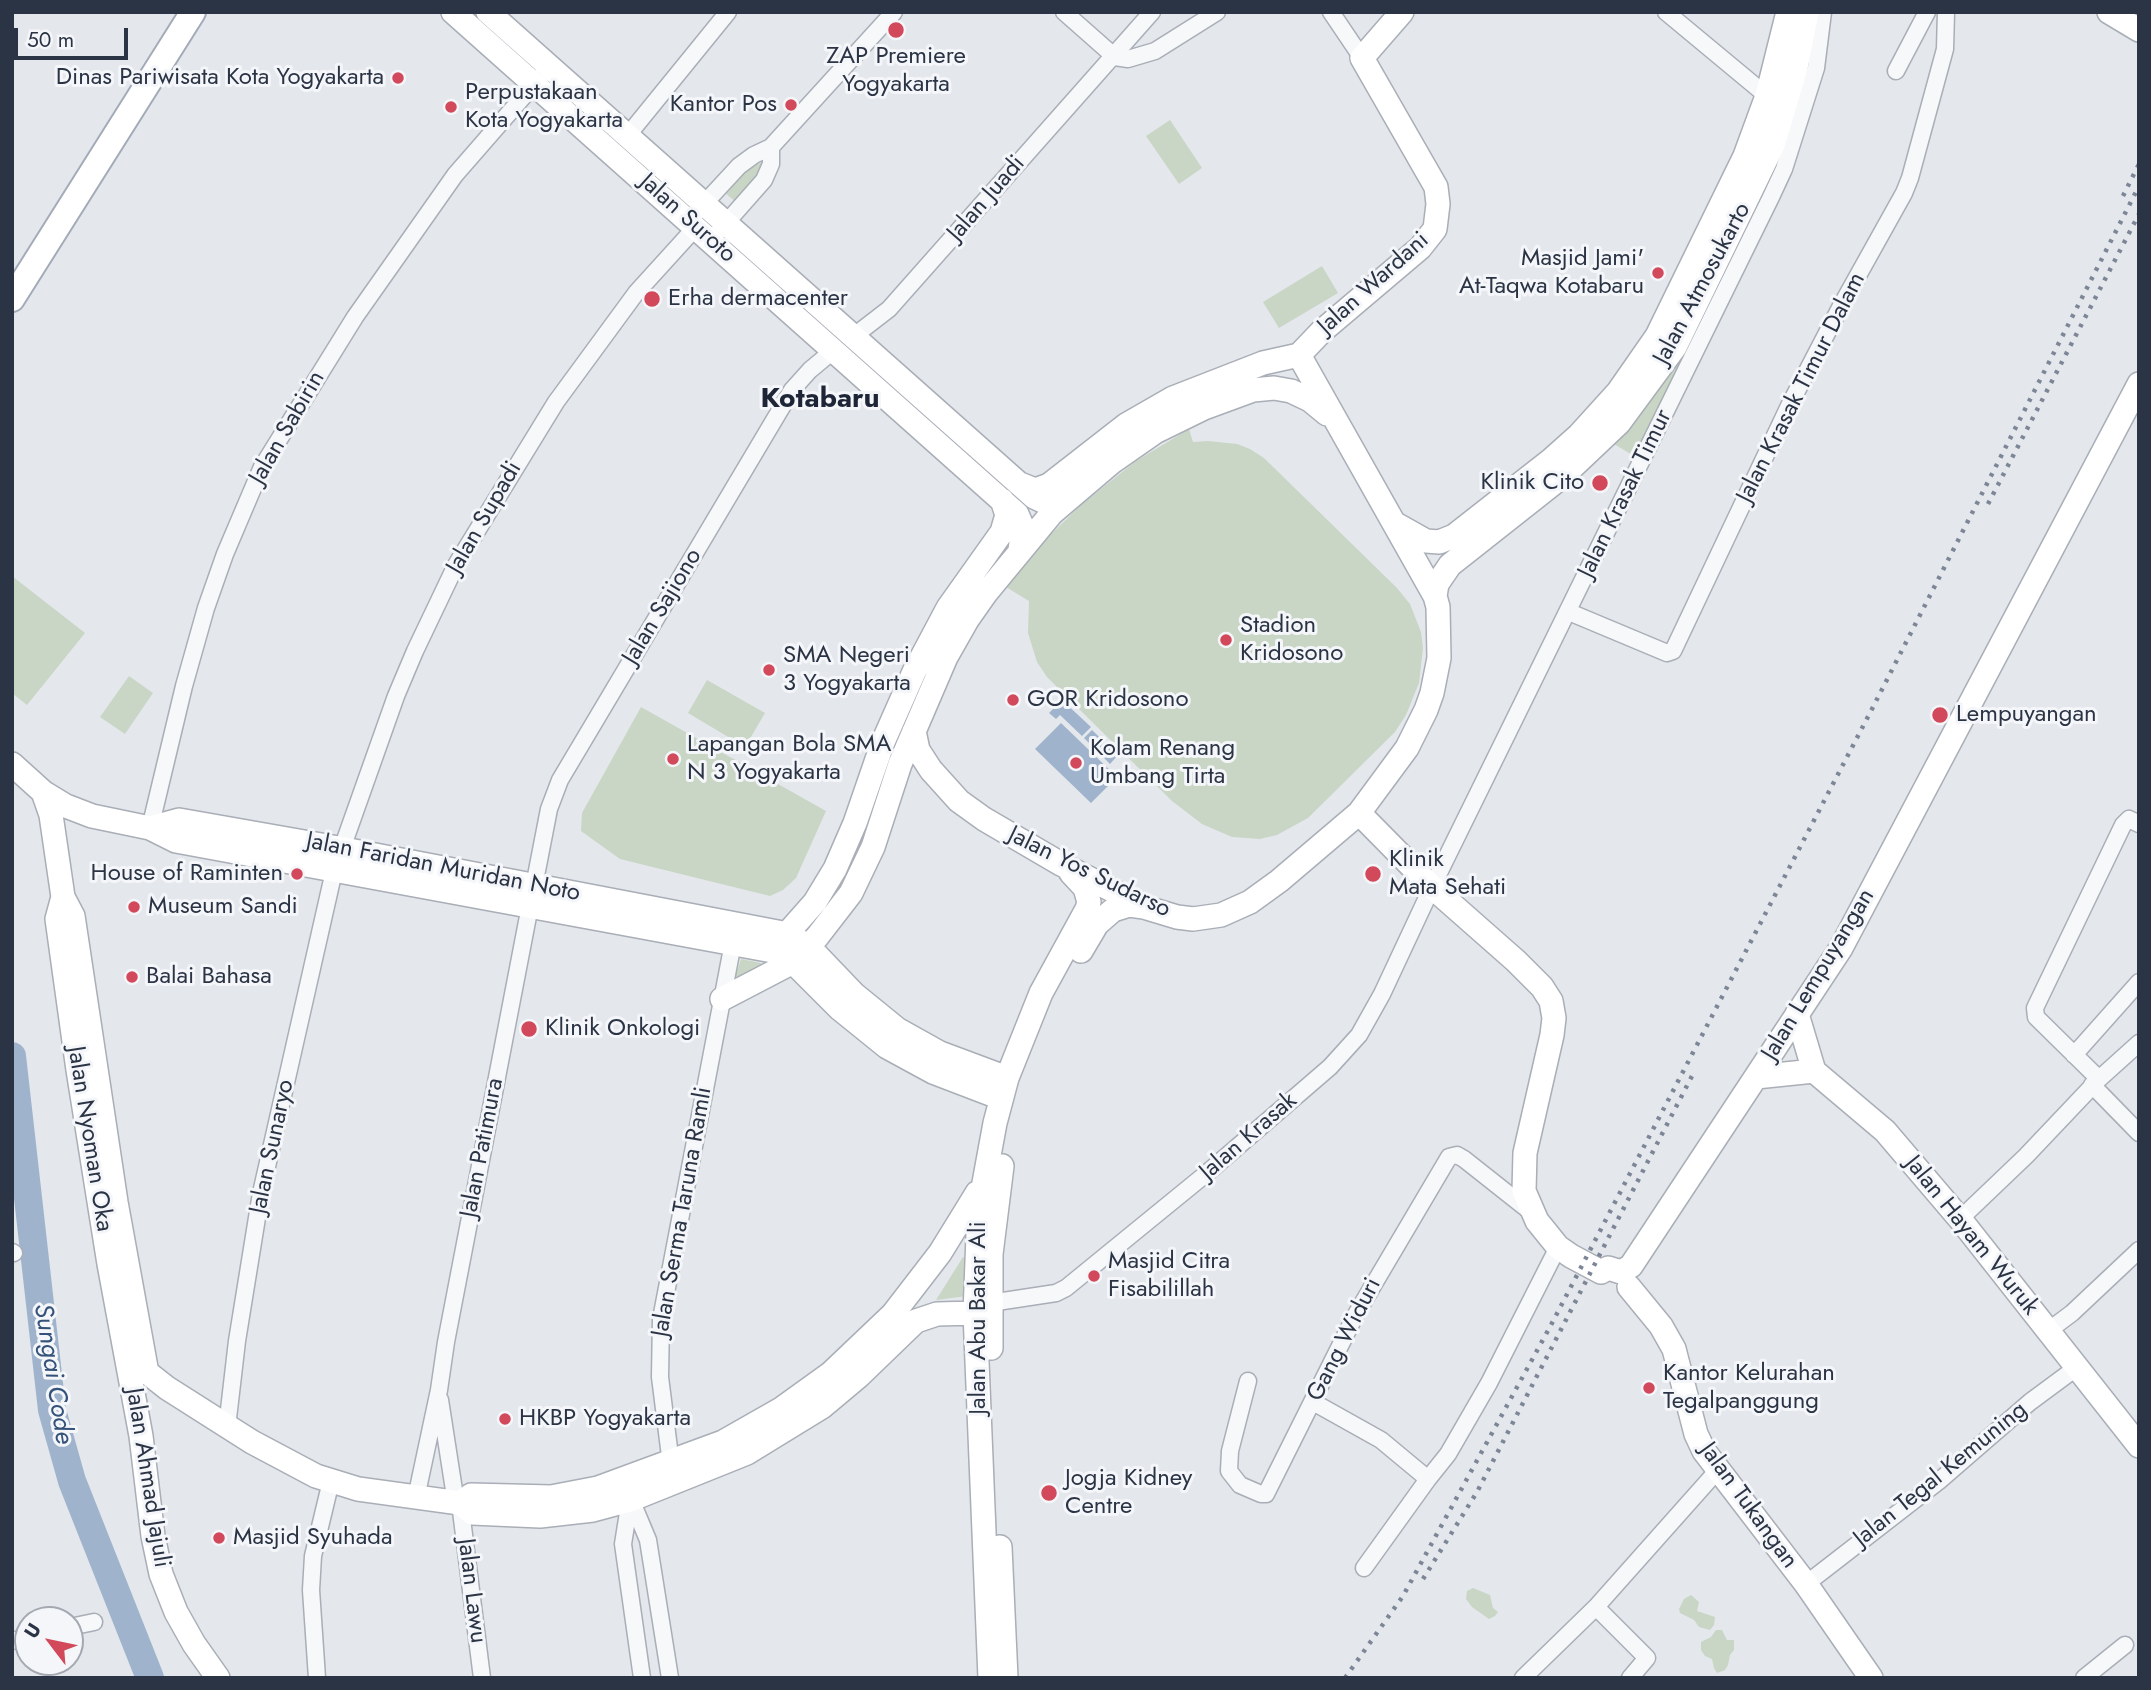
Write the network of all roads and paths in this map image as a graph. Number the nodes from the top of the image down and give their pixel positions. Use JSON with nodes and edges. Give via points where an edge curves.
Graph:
{"nodes":[{"id":1,"x":193,"y":12,"type":"edge"},
{"id":2,"x":453,"y":12,"type":"edge"},
{"id":3,"x":488,"y":12,"type":"edge"},
{"id":4,"x":728,"y":12,"type":"edge"},
{"id":5,"x":894,"y":12,"type":"edge"},
{"id":6,"x":1064,"y":12,"type":"edge"},
{"id":7,"x":1152,"y":12,"type":"edge"},
{"id":8,"x":1217,"y":12,"type":"edge"},
{"id":9,"x":1331,"y":12,"type":"edge"},
{"id":10,"x":1402,"y":12,"type":"edge"},
{"id":11,"x":1665,"y":12,"type":"edge"},
{"id":12,"x":1788,"y":12,"type":"edge"},
{"id":13,"x":1807,"y":12,"type":"edge"},
{"id":14,"x":1823,"y":12,"type":"edge"},
{"id":15,"x":1927,"y":12,"type":"edge"},
{"id":16,"x":1946,"y":12,"type":"edge"},
{"id":17,"x":2117,"y":13,"type":"edge"},
{"id":18,"x":2139,"y":28,"type":"edge"},
{"id":19,"x":1115,"y":57,"type":"junction"},
{"id":20,"x":1362,"y":58,"type":"junction"},
{"id":21,"x":1896,"y":71,"type":"dead end"},
{"id":22,"x":542,"y":75,"type":"junction"},
{"id":23,"x":1784,"y":109,"type":"junction"},
{"id":24,"x":628,"y":135,"type":"junction"},
{"id":25,"x":771,"y":147,"type":"junction"},
{"id":26,"x":705,"y":223,"type":"junction"},
{"id":27,"x":12,"y":299,"type":"edge"},
{"id":28,"x":854,"y":336,"type":"junction"},
{"id":29,"x":1675,"y":347,"type":"junction"},
{"id":30,"x":834,"y":351,"type":"junction"},
{"id":31,"x":1299,"y":355,"type":"junction"},
{"id":32,"x":2139,"y":384,"type":"edge"},
{"id":33,"x":1337,"y":425,"type":"junction"},
{"id":34,"x":1558,"y":468,"type":"junction"},
{"id":35,"x":1010,"y":491,"type":"junction"},
{"id":36,"x":1072,"y":495,"type":"junction"},
{"id":37,"x":1391,"y":521,"type":"junction"},
{"id":38,"x":1020,"y":550,"type":"junction"},
{"id":39,"x":1435,"y":596,"type":"junction"},
{"id":40,"x":1569,"y":612,"type":"junction"},
{"id":41,"x":958,"y":614,"type":"junction"},
{"id":42,"x":914,"y":730,"type":"junction"},
{"id":43,"x":12,"y":764,"type":"edge"},
{"id":44,"x":43,"y":792,"type":"junction"},
{"id":45,"x":1359,"y":813,"type":"junction"},
{"id":46,"x":2139,"y":824,"type":"edge"},
{"id":47,"x":150,"y":828,"type":"junction"},
{"id":48,"x":344,"y":849,"type":"junction"},
{"id":49,"x":1061,"y":864,"type":"junction"},
{"id":50,"x":334,"y":871,"type":"junction"},
{"id":51,"x":1432,"y":887,"type":"junction"},
{"id":52,"x":532,"y":896,"type":"junction"},
{"id":53,"x":1147,"y":908,"type":"junction"},
{"id":54,"x":735,"y":933,"type":"junction"},
{"id":55,"x":779,"y":942,"type":"junction"},
{"id":56,"x":801,"y":955,"type":"junction"},
{"id":57,"x":2139,"y":982,"type":"edge"},
{"id":58,"x":722,"y":999,"type":"junction"},
{"id":59,"x":1797,"y":1014,"type":"junction"},
{"id":60,"x":2139,"y":1043,"type":"edge"},
{"id":61,"x":2074,"y":1055,"type":"junction"},
{"id":62,"x":1814,"y":1071,"type":"junction"},
{"id":63,"x":1765,"y":1076,"type":"junction"},
{"id":64,"x":2095,"y":1082,"type":"junction"},
{"id":65,"x":1004,"y":1088,"type":"junction"},
{"id":66,"x":2139,"y":1133,"type":"edge"},
{"id":67,"x":983,"y":1182,"type":"junction"},
{"id":68,"x":1531,"y":1212,"type":"junction"},
{"id":69,"x":1960,"y":1219,"type":"junction"},
{"id":70,"x":1558,"y":1247,"type":"junction"},
{"id":71,"x":2139,"y":1250,"type":"edge"},
{"id":72,"x":117,"y":1263,"type":"junction"},
{"id":73,"x":1601,"y":1272,"type":"junction"},
{"id":74,"x":1629,"y":1287,"type":"junction"},
{"id":75,"x":982,"y":1308,"type":"junction"},
{"id":76,"x":2048,"y":1331,"type":"junction"},
{"id":77,"x":125,"y":1347,"type":"junction"},
{"id":78,"x":2076,"y":1368,"type":"junction"},
{"id":79,"x":147,"y":1373,"type":"junction"},
{"id":80,"x":1248,"y":1381,"type":"dead end"},
{"id":81,"x":439,"y":1390,"type":"junction"},
{"id":82,"x":1312,"y":1402,"type":"junction"},
{"id":83,"x":227,"y":1427,"type":"junction"},
{"id":84,"x":2139,"y":1446,"type":"edge"},
{"id":85,"x":1717,"y":1471,"type":"junction"},
{"id":86,"x":672,"y":1472,"type":"junction"},
{"id":87,"x":1428,"y":1479,"type":"junction"},
{"id":88,"x":331,"y":1481,"type":"junction"},
{"id":89,"x":627,"y":1490,"type":"junction"},
{"id":90,"x":416,"y":1498,"type":"junction"},
{"id":91,"x":458,"y":1503,"type":"junction"},
{"id":92,"x":1364,"y":1568,"type":"dead end"},
{"id":93,"x":1806,"y":1584,"type":"junction"},
{"id":94,"x":1596,"y":1606,"type":"junction"},
{"id":95,"x":94,"y":1622,"type":"dead end"},
{"id":96,"x":84,"y":1624,"type":"edge"},
{"id":97,"x":2125,"y":1645,"type":"dead end"},
{"id":98,"x":218,"y":1678,"type":"edge"},
{"id":99,"x":317,"y":1678,"type":"edge"},
{"id":100,"x":482,"y":1678,"type":"edge"},
{"id":101,"x":642,"y":1678,"type":"edge"},
{"id":102,"x":670,"y":1678,"type":"edge"},
{"id":103,"x":990,"y":1678,"type":"edge"},
{"id":104,"x":1006,"y":1678,"type":"edge"},
{"id":105,"x":1523,"y":1678,"type":"edge"},
{"id":106,"x":1630,"y":1678,"type":"edge"},
{"id":107,"x":1871,"y":1678,"type":"edge"},
{"id":108,"x":2084,"y":1678,"type":"edge"}],
"edges":[{"from":1,"to":27,"type":"main road"},
{"from":2,"to":22,"type":"street","name":"Jalan Suroto"},
{"from":3,"to":22,"type":"street","name":"Jalan Suroto"},
{"from":4,"to":24,"type":"street"},
{"from":5,"to":25,"type":"street"},
{"from":6,"to":19,"type":"street"},
{"from":7,"to":19,"type":"street","name":"Jalan Juadi"},
{"from":8,"to":19,"type":"street","via":[[1155,51],[1128,59]]},
{"from":9,"to":20,"type":"street"},
{"from":10,"to":20,"type":"street"},
{"from":11,"to":23,"type":"street"},
{"from":12,"to":23,"type":"street","name":"Jalan Atmosukarto"},
{"from":13,"to":23,"type":"street","name":"Jalan Atmosukarto"},
{"from":14,"to":23,"type":"street","name":"Jalan Krasak Timur","via":[[1816,68]]},
{"from":15,"to":21,"type":"street"},
{"from":16,"to":40,"type":"street","name":"Jalan Krasak Timur Dalam","via":[[1945,50],[1904,193],[1795,395],[1673,651],[1667,653]]},
{"from":17,"to":18,"type":"street"},
{"from":19,"to":28,"type":"street","name":"Jalan Juadi","via":[[890,309]]},
{"from":20,"to":31,"type":"street","name":"Jalan Wardani","via":[[1436,187],[1437,222],[1420,248]]},
{"from":22,"to":24,"type":"street","name":"Jalan Suroto"},
{"from":22,"to":26,"type":"street","name":"Jalan Suroto"},
{"from":22,"to":47,"type":"street","name":"Jalan Sabirin","via":[[455,175],[355,317],[262,467],[206,608]]},
{"from":23,"to":29,"type":"street","name":"Jalan Atmosukarto","via":[[1745,156]]},
{"from":23,"to":29,"type":"street","name":"Jalan Krasak Timur","via":[[1784,169],[1771,197]]},
{"from":24,"to":26,"type":"street","name":"Jalan Suroto"},
{"from":25,"to":26,"type":"street","via":[[745,161]]},
{"from":25,"to":26,"type":"street","via":[[771,164],[764,180]]},
{"from":26,"to":28,"type":"street","name":"Jalan Suroto"},
{"from":26,"to":30,"type":"street","name":"Jalan Suroto"},
{"from":26,"to":48,"type":"street","name":"Jalan Supadi","via":[[636,292],[587,357],[467,547],[408,668]]},
{"from":28,"to":30,"type":"street"},
{"from":28,"to":35,"type":"street","name":"Jalan Suroto"},
{"from":29,"to":34,"type":"street","name":"Jalan Atmosukarto","via":[[1632,374],[1612,416]]},
{"from":29,"to":40,"type":"street","name":"Jalan Krasak Timur"},
{"from":30,"to":35,"type":"street","name":"Jalan Suroto"},
{"from":30,"to":52,"type":"street","name":"Jalan Sajiono","via":[[792,390],[560,780],[549,809]]},
{"from":31,"to":33,"type":"street","name":"Jalan Yos Sudarso"},
{"from":31,"to":35,"type":"street","via":[[1263,363],[1157,406],[1044,487]]},
{"from":32,"to":59,"type":"street","name":"Jalan Lempuyangan","via":[[1841,948]]},
{"from":33,"to":36,"type":"street","via":[[1319,407],[1292,391],[1252,390],[1155,432]]},
{"from":33,"to":37,"type":"street","name":"Jalan Yos Sudarso"},
{"from":34,"to":37,"type":"street","name":"Jalan Atmosukarto","via":[[1447,540],[1426,541]]},
{"from":34,"to":39,"type":"street","name":"Jalan Atmosukarto","via":[[1450,565]]},
{"from":35,"to":36,"type":"street","name":"Jalan Suroto","via":[[1042,502]]},
{"from":35,"to":38,"type":"street","name":"Jalan Suroto","via":[[1022,523]]},
{"from":35,"to":41,"type":"street","via":[[1002,532]]},
{"from":36,"to":38,"type":"street"},
{"from":37,"to":39,"type":"street","name":"Jalan Yos Sudarso"},
{"from":38,"to":41,"type":"street"},
{"from":39,"to":45,"type":"street","name":"Jalan Yos Sudarso","via":[[1440,639],[1432,693],[1406,748]]},
{"from":40,"to":51,"type":"street","name":"Jalan Krasak Timur"},
{"from":41,"to":42,"type":"street","via":[[946,657]]},
{"from":41,"to":55,"type":"street","via":[[914,672],[835,870],[815,902]]},
{"from":42,"to":49,"type":"street","name":"Jalan Yos Sudarso","via":[[924,761],[959,801]]},
{"from":42,"to":56,"type":"street","via":[[867,863],[851,893]]},
{"from":43,"to":44,"type":"street","name":"Jalan Faridan Muridan Noto"},
{"from":44,"to":47,"type":"street","name":"Jalan Faridan Muridan Noto","via":[[79,812]]},
{"from":44,"to":72,"type":"street","name":"Jalan Nyoman Oka","via":[[51,815],[63,897],[57,919]]},
{"from":45,"to":51,"type":"street"},
{"from":45,"to":53,"type":"street","name":"Jalan Yos Sudarso","via":[[1279,881],[1235,910],[1193,919]]},
{"from":46,"to":61,"type":"street","via":[[2129,819],[2123,825],[2035,1008],[2036,1017]]},
{"from":47,"to":48,"type":"street","name":"Jalan Faridan Muridan Noto","via":[[178,820]]},
{"from":47,"to":50,"type":"street","name":"Jalan Faridan Muridan Noto","via":[[176,841]]},
{"from":48,"to":50,"type":"street","name":"Jalan Supadi"},
{"from":48,"to":52,"type":"street","name":"Jalan Faridan Muridan Noto"},
{"from":49,"to":53,"type":"street","name":"Jalan Yos Sudarso"},
{"from":49,"to":65,"type":"street","name":"Jalan Abu Bakar Ali","via":[[1085,888],[1089,902],[1041,993]]},
{"from":50,"to":52,"type":"street","name":"Jalan Faridan Muridan Noto"},
{"from":50,"to":83,"type":"street","name":"Jalan Sunaryo","via":[[261,1193]]},
{"from":51,"to":68,"type":"street","via":[[1516,961],[1551,1001],[1552,1035],[1523,1167]]},
{"from":51,"to":75,"type":"street","name":"Jalan Krasak","via":[[1371,1014],[1337,1061],[1066,1288]]},
{"from":52,"to":54,"type":"street","name":"Jalan Faridan Muridan Noto"},
{"from":52,"to":81,"type":"street","name":"Jalan Patimura"},
{"from":53,"to":75,"type":"street","name":"Jalan Abu Bakar Ali","via":[[1121,906],[1097,924],[1033,1050],[1016,1100],[998,1190]]},
{"from":54,"to":55,"type":"street","name":"Jalan Faridan Muridan Noto"},
{"from":54,"to":58,"type":"street","name":"Jalan Serma Taruna Ramli"},
{"from":55,"to":56,"type":"street"},
{"from":56,"to":58,"type":"street"},
{"from":56,"to":65,"type":"street","via":[[862,1001],[892,1038],[940,1053]]},
{"from":57,"to":61,"type":"street"},
{"from":58,"to":86,"type":"street","name":"Jalan Serma Taruna Ramli","via":[[661,1318],[660,1377]]},
{"from":59,"to":62,"type":"street"},
{"from":59,"to":63,"type":"street","name":"Jalan Lempuyangan"},
{"from":60,"to":64,"type":"street"},
{"from":61,"to":64,"type":"street"},
{"from":62,"to":63,"type":"street"},
{"from":62,"to":69,"type":"street","name":"Jalan Hayam Wuruk","via":[[1885,1131]]},
{"from":63,"to":73,"type":"street","name":"Jalan Lempuyangan","via":[[1631,1266],[1621,1272],[1608,1268]]},
{"from":63,"to":74,"type":"street","name":"Jalan Lempuyangan","via":[[1640,1277]]},
{"from":64,"to":66,"type":"street"},
{"from":64,"to":69,"type":"street"},
{"from":65,"to":67,"type":"street","name":"Jalan Abu Bakar Ali"},
{"from":67,"to":75,"type":"street","name":"Jalan Abu Bakar Ali","via":[[975,1250]]},
{"from":67,"to":86,"type":"street","name":"Jalan Nyoman Oka","via":[[908,1296],[850,1356],[799,1398]]},
{"from":68,"to":70,"type":"street"},
{"from":68,"to":82,"type":"street","name":"Gang Widuri","via":[[1464,1159],[1449,1157],[1355,1316]]},
{"from":69,"to":76,"type":"street","name":"Jalan Hayam Wuruk"},
{"from":70,"to":73,"type":"street"},
{"from":70,"to":87,"type":"street","via":[[1489,1383]]},
{"from":71,"to":76,"type":"street"},
{"from":72,"to":77,"type":"street","name":"Jalan Nyoman Oka"},
{"from":72,"to":79,"type":"street","name":"Jalan Nyoman Oka"},
{"from":73,"to":74,"type":"street","via":[[1611,1284]]},
{"from":74,"to":85,"type":"street","name":"Jalan Tukangan","via":[[1674,1349],[1699,1443]]},
{"from":75,"to":86,"type":"street","name":"Jalan Nyoman Oka","via":[[919,1319],[859,1376],[803,1420],[747,1452]]},
{"from":75,"to":103,"type":"street","name":"Jalan Abu Bakar Ali"},
{"from":75,"to":104,"type":"street","name":"Jalan Abu Bakar Ali"},
{"from":76,"to":78,"type":"street","name":"Jalan Hayam Wuruk"},
{"from":77,"to":79,"type":"street","name":"Jalan Nyoman Oka"},
{"from":77,"to":98,"type":"street","name":"Jalan Ahmad Jajuli","via":[[162,1574],[176,1612]]},
{"from":78,"to":84,"type":"street","name":"Jalan Hayam Wuruk"},
{"from":78,"to":93,"type":"street","name":"Jalan Tegal Kemuning"},
{"from":79,"to":83,"type":"street","name":"Jalan Nyoman Oka"},
{"from":80,"to":82,"type":"street","name":"Gang Widuri","via":[[1229,1471],[1236,1482],[1261,1494],[1269,1490]]},
{"from":81,"to":90,"type":"street","name":"Jalan Patimura"},
{"from":81,"to":91,"type":"street","name":"Jalan Patimura"},
{"from":82,"to":87,"type":"street","via":[[1381,1440]]},
{"from":83,"to":88,"type":"street","name":"Jalan Nyoman Oka"},
{"from":85,"to":93,"type":"street","name":"Jalan Tukangan"},
{"from":85,"to":94,"type":"street"},
{"from":86,"to":89,"type":"street","name":"Jalan Nyoman Oka"},
{"from":87,"to":92,"type":"street"},
{"from":88,"to":90,"type":"street","name":"Jalan Nyoman Oka"},
{"from":88,"to":99,"type":"street","via":[[310,1590]]},
{"from":89,"to":91,"type":"street","name":"Jalan Nyoman Oka","via":[[551,1497],[471,1495]]},
{"from":89,"to":101,"type":"street","via":[[623,1544]]},
{"from":89,"to":102,"type":"street","via":[[648,1540]]},
{"from":90,"to":91,"type":"street","name":"Jalan Nyoman Oka"},
{"from":91,"to":100,"type":"street","name":"Jalan Lawu"},
{"from":93,"to":107,"type":"street","name":"Jalan Tukangan"},
{"from":94,"to":105,"type":"street"},
{"from":94,"to":106,"type":"street","via":[[1647,1658]]},
{"from":95,"to":96,"type":"street"},
{"from":97,"to":108,"type":"street"}]}
